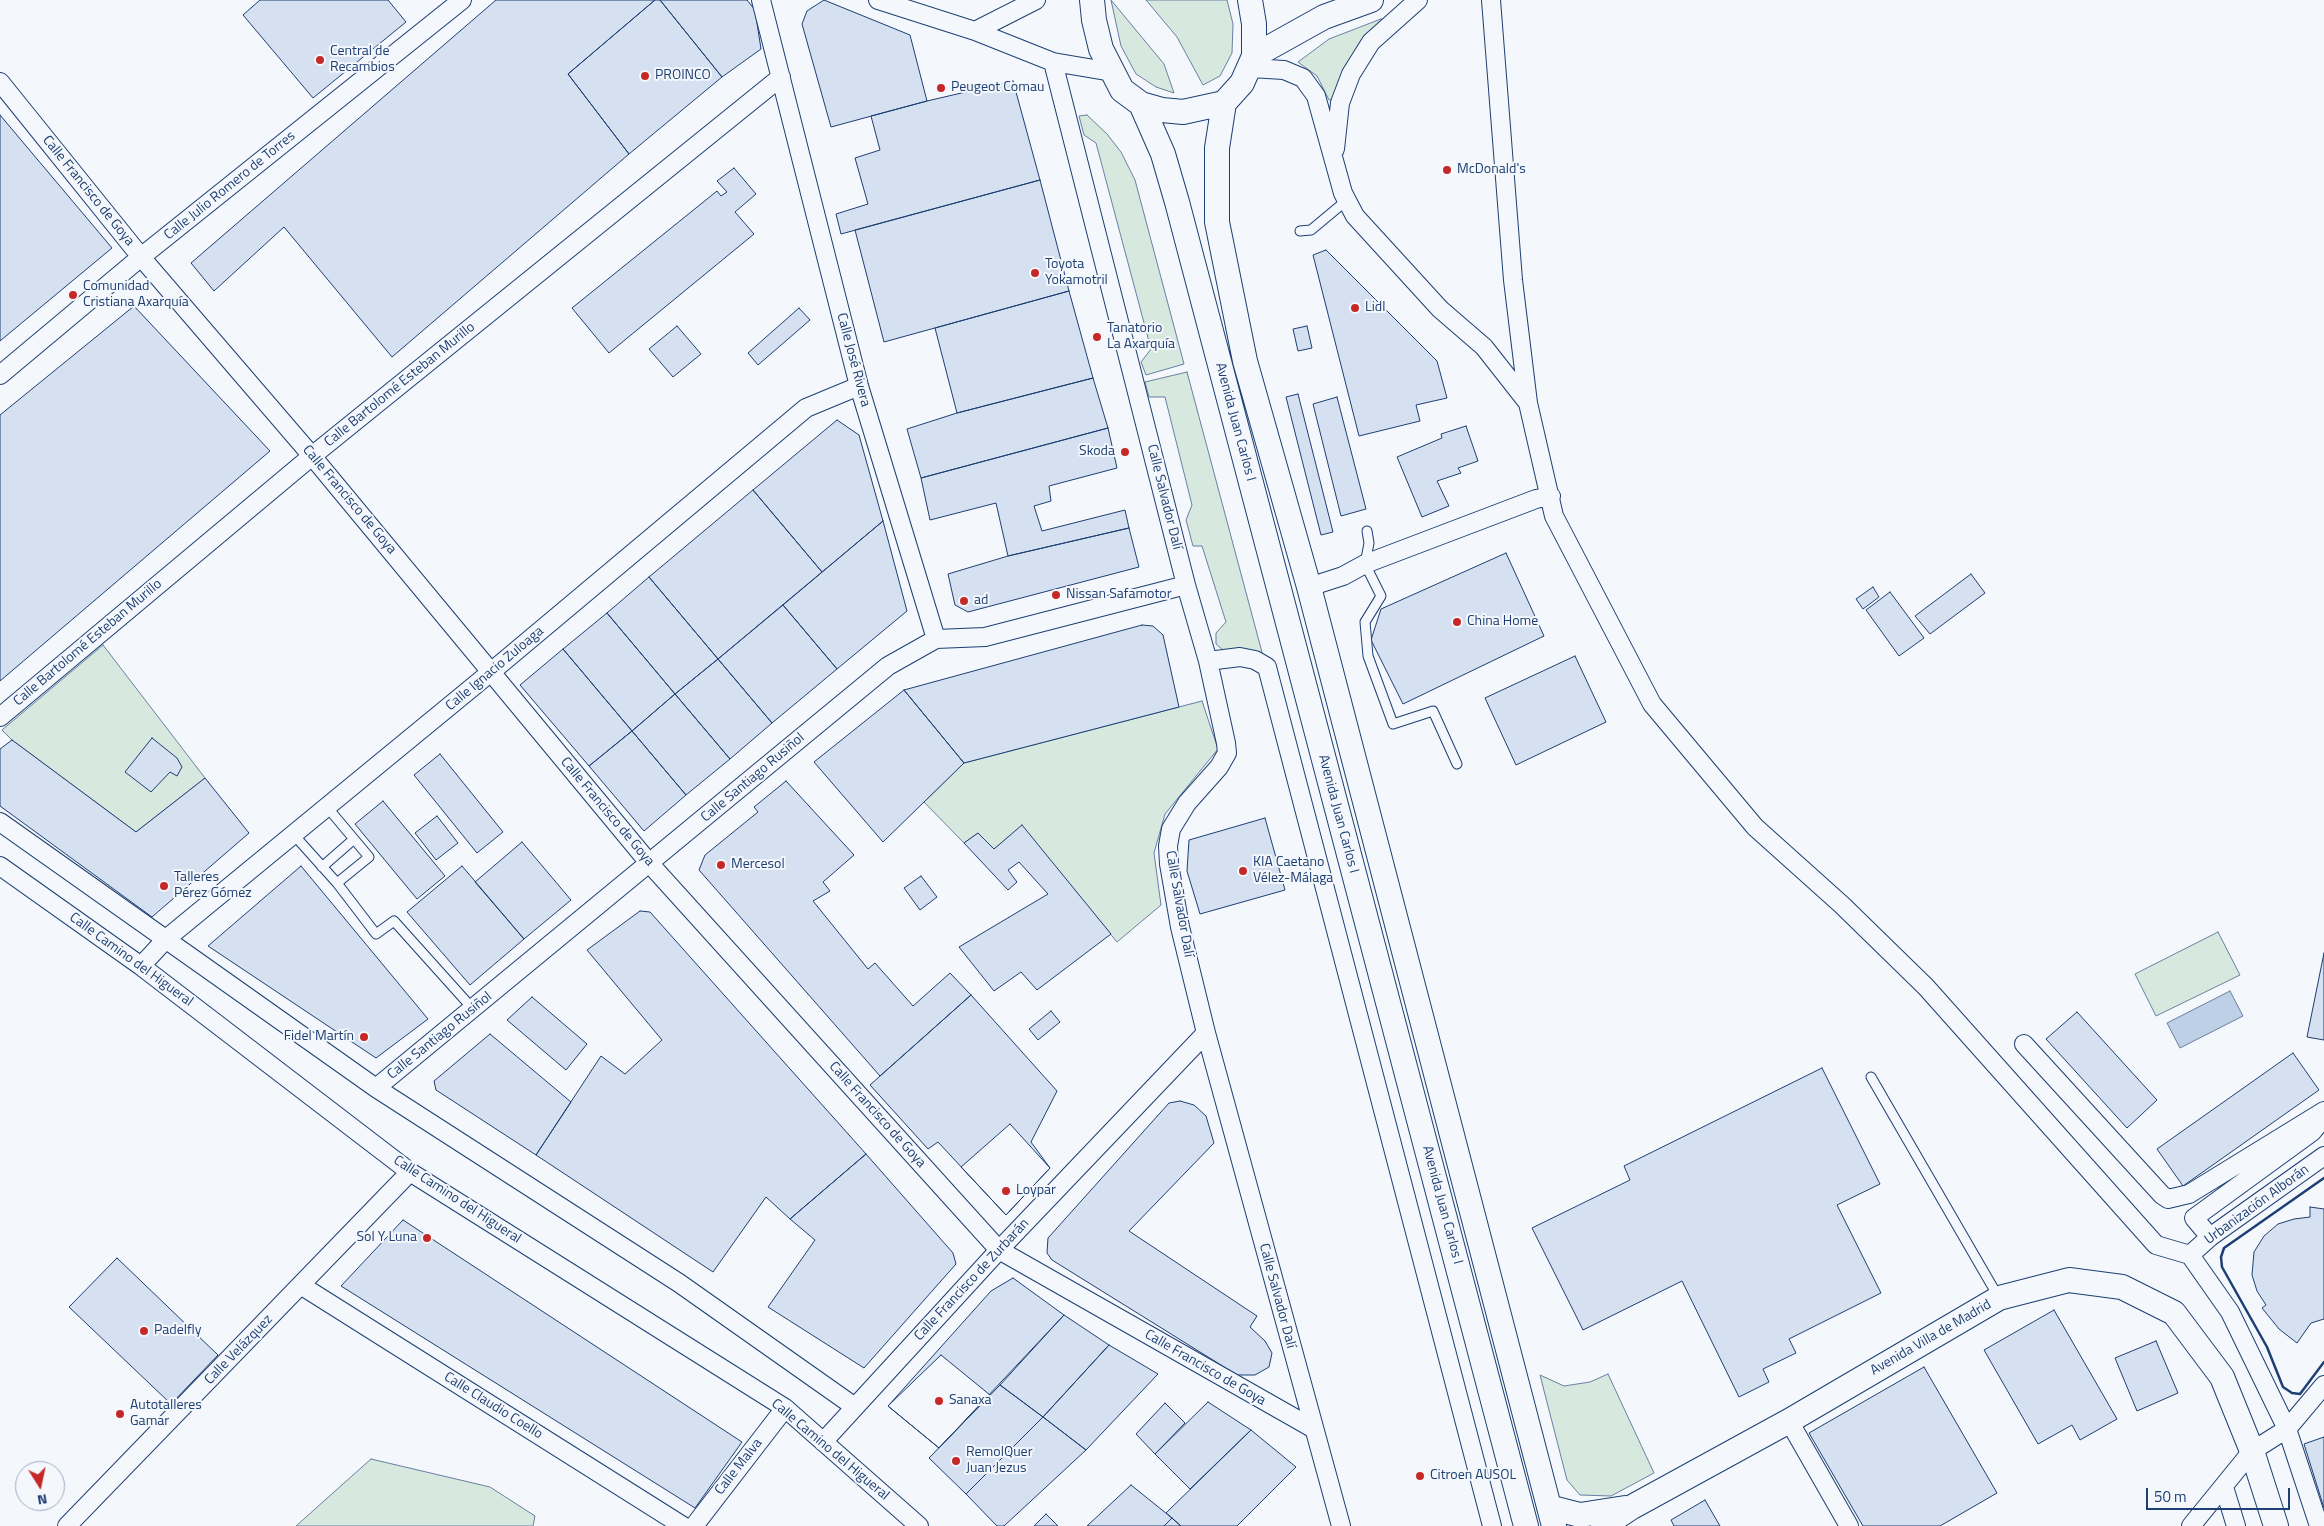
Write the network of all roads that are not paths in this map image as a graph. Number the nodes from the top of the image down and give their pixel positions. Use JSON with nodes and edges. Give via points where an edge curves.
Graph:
{"nodes":[{"id":1,"x":462,"y":0,"type":"edge"},
{"id":2,"x":761,"y":0,"type":"edge"},
{"id":3,"x":878,"y":0,"type":"edge"},
{"id":4,"x":1036,"y":0,"type":"edge"},
{"id":5,"x":1092,"y":0,"type":"edge"},
{"id":6,"x":1250,"y":0,"type":"edge"},
{"id":7,"x":1371,"y":0,"type":"edge"},
{"id":8,"x":1418,"y":0,"type":"edge"},
{"id":9,"x":1491,"y":0,"type":"edge"},
{"id":10,"x":975,"y":31,"type":"junction"},
{"id":11,"x":1054,"y":62,"type":"junction"},
{"id":12,"x":1252,"y":62,"type":"junction"},
{"id":13,"x":1112,"y":72,"type":"junction"},
{"id":14,"x":781,"y":77,"type":"junction"},
{"id":15,"x":0,"y":82,"type":"edge"},
{"id":16,"x":1224,"y":103,"type":"junction"},
{"id":17,"x":1141,"y":104,"type":"junction"},
{"id":18,"x":1334,"y":157,"type":"junction"},
{"id":19,"x":1347,"y":200,"type":"junction"},
{"id":20,"x":1300,"y":231,"type":"dead end"},
{"id":21,"x":141,"y":257,"type":"junction"},
{"id":22,"x":0,"y":375,"type":"edge"},
{"id":23,"x":859,"y":386,"type":"junction"},
{"id":24,"x":1528,"y":403,"type":"junction"},
{"id":25,"x":312,"y":456,"type":"junction"},
{"id":26,"x":1551,"y":496,"type":"junction"},
{"id":27,"x":1367,"y":532,"type":"dead end"},
{"id":28,"x":1365,"y":564,"type":"junction"},
{"id":29,"x":1186,"y":585,"type":"junction"},
{"id":30,"x":1309,"y":587,"type":"junction"},
{"id":31,"x":936,"y":639,"type":"junction"},
{"id":32,"x":1208,"y":661,"type":"junction"},
{"id":33,"x":492,"y":672,"type":"junction"},
{"id":34,"x":0,"y":717,"type":"edge"},
{"id":35,"x":1457,"y":764,"type":"dead end"},
{"id":36,"x":327,"y":807,"type":"junction"},
{"id":37,"x":0,"y":822,"type":"edge"},
{"id":38,"x":294,"y":834,"type":"junction"},
{"id":39,"x":354,"y":839,"type":"junction"},
{"id":40,"x":650,"y":864,"type":"junction"},
{"id":41,"x":0,"y":866,"type":"edge"},
{"id":42,"x":322,"y":867,"type":"junction"},
{"id":43,"x":337,"y":883,"type":"junction"},
{"id":44,"x":166,"y":939,"type":"junction"},
{"id":45,"x":141,"y":966,"type":"junction"},
{"id":46,"x":472,"y":1009,"type":"junction"},
{"id":47,"x":1206,"y":1034,"type":"junction"},
{"id":48,"x":2024,"y":1044,"type":"dead end"},
{"id":49,"x":1871,"y":1077,"type":"dead end"},
{"id":50,"x":376,"y":1088,"type":"junction"},
{"id":51,"x":2324,"y":1111,"type":"edge"},
{"id":52,"x":2324,"y":1117,"type":"edge"},
{"id":53,"x":2324,"y":1156,"type":"edge"},
{"id":54,"x":410,"y":1172,"type":"junction"},
{"id":55,"x":2210,"y":1237,"type":"junction"},
{"id":56,"x":999,"y":1250,"type":"junction"},
{"id":57,"x":2190,"y":1255,"type":"junction"},
{"id":58,"x":302,"y":1286,"type":"junction"},
{"id":59,"x":1999,"y":1298,"type":"junction"},
{"id":60,"x":2324,"y":1385,"type":"edge"},
{"id":61,"x":784,"y":1408,"type":"junction"},
{"id":62,"x":855,"y":1408,"type":"junction"},
{"id":63,"x":1789,"y":1421,"type":"junction"},
{"id":64,"x":1314,"y":1429,"type":"junction"},
{"id":65,"x":2287,"y":1429,"type":"junction"},
{"id":66,"x":824,"y":1442,"type":"junction"},
{"id":67,"x":2252,"y":1451,"type":"junction"},
{"id":68,"x":2224,"y":1487,"type":"junction"},
{"id":69,"x":1632,"y":1507,"type":"junction"},
{"id":70,"x":1551,"y":1516,"type":"edge"},
{"id":71,"x":67,"y":1526,"type":"edge"},
{"id":72,"x":683,"y":1526,"type":"edge"},
{"id":73,"x":694,"y":1526,"type":"edge"},
{"id":74,"x":918,"y":1526,"type":"edge"},
{"id":75,"x":1341,"y":1526,"type":"edge"},
{"id":76,"x":1492,"y":1526,"type":"edge"},
{"id":77,"x":1526,"y":1526,"type":"edge"},
{"id":78,"x":1603,"y":1526,"type":"edge"},
{"id":79,"x":1849,"y":1526,"type":"edge"},
{"id":80,"x":2191,"y":1526,"type":"edge"},
{"id":81,"x":2236,"y":1526,"type":"edge"},
{"id":82,"x":2276,"y":1526,"type":"edge"},
{"id":83,"x":2319,"y":1526,"type":"edge"}],
"edges":[{"from":1,"to":21,"type":"street","name":"Calle Julio Romero de Torres"},
{"from":2,"to":14,"type":"street","name":"Calle José Rivera"},
{"from":3,"to":10,"type":"street"},
{"from":4,"to":10,"type":"street"},
{"from":5,"to":13,"type":"street","via":[[1101,49]]},
{"from":6,"to":12,"type":"street","via":[[1254,24]]},
{"from":7,"to":12,"type":"street","via":[[1324,18]]},
{"from":8,"to":18,"type":"street","via":[[1371,42],[1351,74],[1340,103]]},
{"from":9,"to":24,"type":"street","via":[[1514,280]]},
{"from":10,"to":11,"type":"street"},
{"from":11,"to":13,"type":"street"},
{"from":11,"to":29,"type":"street","name":"Calle Salvador Dalí"},
{"from":12,"to":16,"type":"street","via":[[1242,83]]},
{"from":12,"to":18,"type":"street","via":[[1304,78],[1316,96]]},
{"from":13,"to":17,"type":"street","via":[[1122,90]]},
{"from":14,"to":23,"type":"street","name":"Calle José Rivera"},
{"from":14,"to":25,"type":"street","name":"Calle Bartolomé Esteban Murillo"},
{"from":15,"to":21,"type":"street","name":"Calle Francisco de Goya"},
{"from":16,"to":17,"type":"street","via":[[1183,112]]},
{"from":16,"to":30,"type":"street","name":"Avenida Juan Carlos I","via":[[1216,148],[1217,222],[1245,361]]},
{"from":17,"to":77,"type":"street","name":"Avenida Juan Carlos I","via":[[1163,154],[1177,202]]},
{"from":18,"to":19,"type":"street"},
{"from":19,"to":20,"type":"lane","via":[[1311,230]]},
{"from":19,"to":24,"type":"street","via":[[1355,216],[1383,249],[1440,309],[1484,347]]},
{"from":21,"to":22,"type":"street","name":"Calle Julio Romero de Torres"},
{"from":21,"to":25,"type":"street","name":"Calle Francisco de Goya"},
{"from":23,"to":31,"type":"street","name":"Calle José Rivera"},
{"from":23,"to":33,"type":"street","name":"Calle Ignacio Zuloaga","via":[[806,408]]},
{"from":24,"to":26,"type":"street"},
{"from":25,"to":33,"type":"street","name":"Calle Francisco de Goya"},
{"from":25,"to":34,"type":"street","name":"Calle Bartolomé Esteban Murillo"},
{"from":26,"to":28,"type":"street"},
{"from":26,"to":57,"type":"street","via":[[1554,516],[1652,704],[1755,828],[1842,905],[1926,987],[2156,1245]]},
{"from":27,"to":28,"type":"lane","via":[[1369,543]]},
{"from":28,"to":30,"type":"street","via":[[1343,576]]},
{"from":28,"to":35,"type":"lane","via":[[1381,596],[1365,622],[1368,656],[1393,724],[1433,712]]},
{"from":29,"to":31,"type":"street","name":"Calle Santiago Rusiñol","via":[[985,636]]},
{"from":29,"to":32,"type":"street","name":"Calle Salvador Dalí"},
{"from":30,"to":70,"type":"street","name":"Avenida Juan Carlos I"},
{"from":31,"to":40,"type":"street","name":"Calle Santiago Rusiñol","via":[[888,666]]},
{"from":32,"to":47,"type":"street","name":"Calle Salvador Dalí","via":[[1227,753],[1220,774],[1187,803],[1171,829],[1168,846],[1180,927]]},
{"from":32,"to":76,"type":"street","via":[[1240,657],[1267,667]]},
{"from":33,"to":36,"type":"street","name":"Calle Ignacio Zuloaga"},
{"from":33,"to":40,"type":"street","name":"Calle Francisco de Goya"},
{"from":36,"to":38,"type":"street","name":"Calle Ignacio Zuloaga"},
{"from":36,"to":39,"type":"lane"},
{"from":37,"to":44,"type":"street"},
{"from":38,"to":42,"type":"lane"},
{"from":38,"to":44,"type":"street","name":"Calle Ignacio Zuloaga"},
{"from":39,"to":42,"type":"lane"},
{"from":39,"to":43,"type":"lane","via":[[368,856]]},
{"from":40,"to":46,"type":"street","name":"Calle Santiago Rusiñol"},
{"from":40,"to":56,"type":"street","name":"Calle Francisco de Goya"},
{"from":41,"to":45,"type":"street","name":"Calle Camino del Higueral"},
{"from":42,"to":43,"type":"lane"},
{"from":43,"to":46,"type":"lane","via":[[376,934],[394,921]]},
{"from":44,"to":45,"type":"street","name":"Calle Ignacio Zuloaga"},
{"from":44,"to":50,"type":"street"},
{"from":45,"to":54,"type":"street","name":"Calle Camino del Higueral"},
{"from":46,"to":50,"type":"street","name":"Calle Santiago Rusiñol"},
{"from":47,"to":56,"type":"street","name":"Calle Francisco de Zurbarán"},
{"from":47,"to":64,"type":"street","name":"Calle Salvador Dalí"},
{"from":48,"to":51,"type":"street","via":[[2168,1199],[2188,1194]]},
{"from":49,"to":59,"type":"lane"},
{"from":50,"to":62,"type":"street","via":[[678,1282]]},
{"from":52,"to":55,"type":"street","via":[[2312,1132],[2194,1218]]},
{"from":53,"to":55,"type":"street","name":"Urbanización Alborán"},
{"from":54,"to":58,"type":"street","name":"Calle Velázquez"},
{"from":54,"to":61,"type":"street","name":"Calle Camino del Higueral"},
{"from":55,"to":57,"type":"street","name":"Urbanización Alborán"},
{"from":56,"to":62,"type":"street","name":"Calle Francisco de Zurbarán"},
{"from":56,"to":64,"type":"street","name":"Calle Francisco de Goya"},
{"from":57,"to":65,"type":"street","via":[[2230,1312]]},
{"from":58,"to":71,"type":"street","name":"Calle Velázquez"},
{"from":58,"to":72,"type":"street","name":"Calle Claudio Coello"},
{"from":59,"to":63,"type":"street","name":"Avenida Villa de Madrid"},
{"from":59,"to":67,"type":"street","name":"Avenida Villa de Madrid","via":[[2069,1280],[2122,1287],[2174,1313],[2222,1377]]},
{"from":60,"to":65,"type":"street"},
{"from":61,"to":66,"type":"street","name":"Calle Camino del Higueral"},
{"from":61,"to":73,"type":"street","name":"Calle Malva"},
{"from":62,"to":66,"type":"street","name":"Calle Francisco de Zurbarán"},
{"from":63,"to":69,"type":"street","name":"Avenida Villa de Madrid"},
{"from":63,"to":79,"type":"street"},
{"from":64,"to":75,"type":"street","name":"Calle Salvador Dalí"},
{"from":65,"to":67,"type":"street"},
{"from":65,"to":83,"type":"street"},
{"from":66,"to":74,"type":"street","name":"Calle Camino del Higueral"},
{"from":67,"to":68,"type":"street"},
{"from":67,"to":82,"type":"street","name":"Avenida Villa de Madrid"},
{"from":68,"to":80,"type":"street"},
{"from":68,"to":81,"type":"street"},
{"from":69,"to":70,"type":"street"},
{"from":69,"to":78,"type":"street","name":"Avenida Villa de Madrid"}]}
